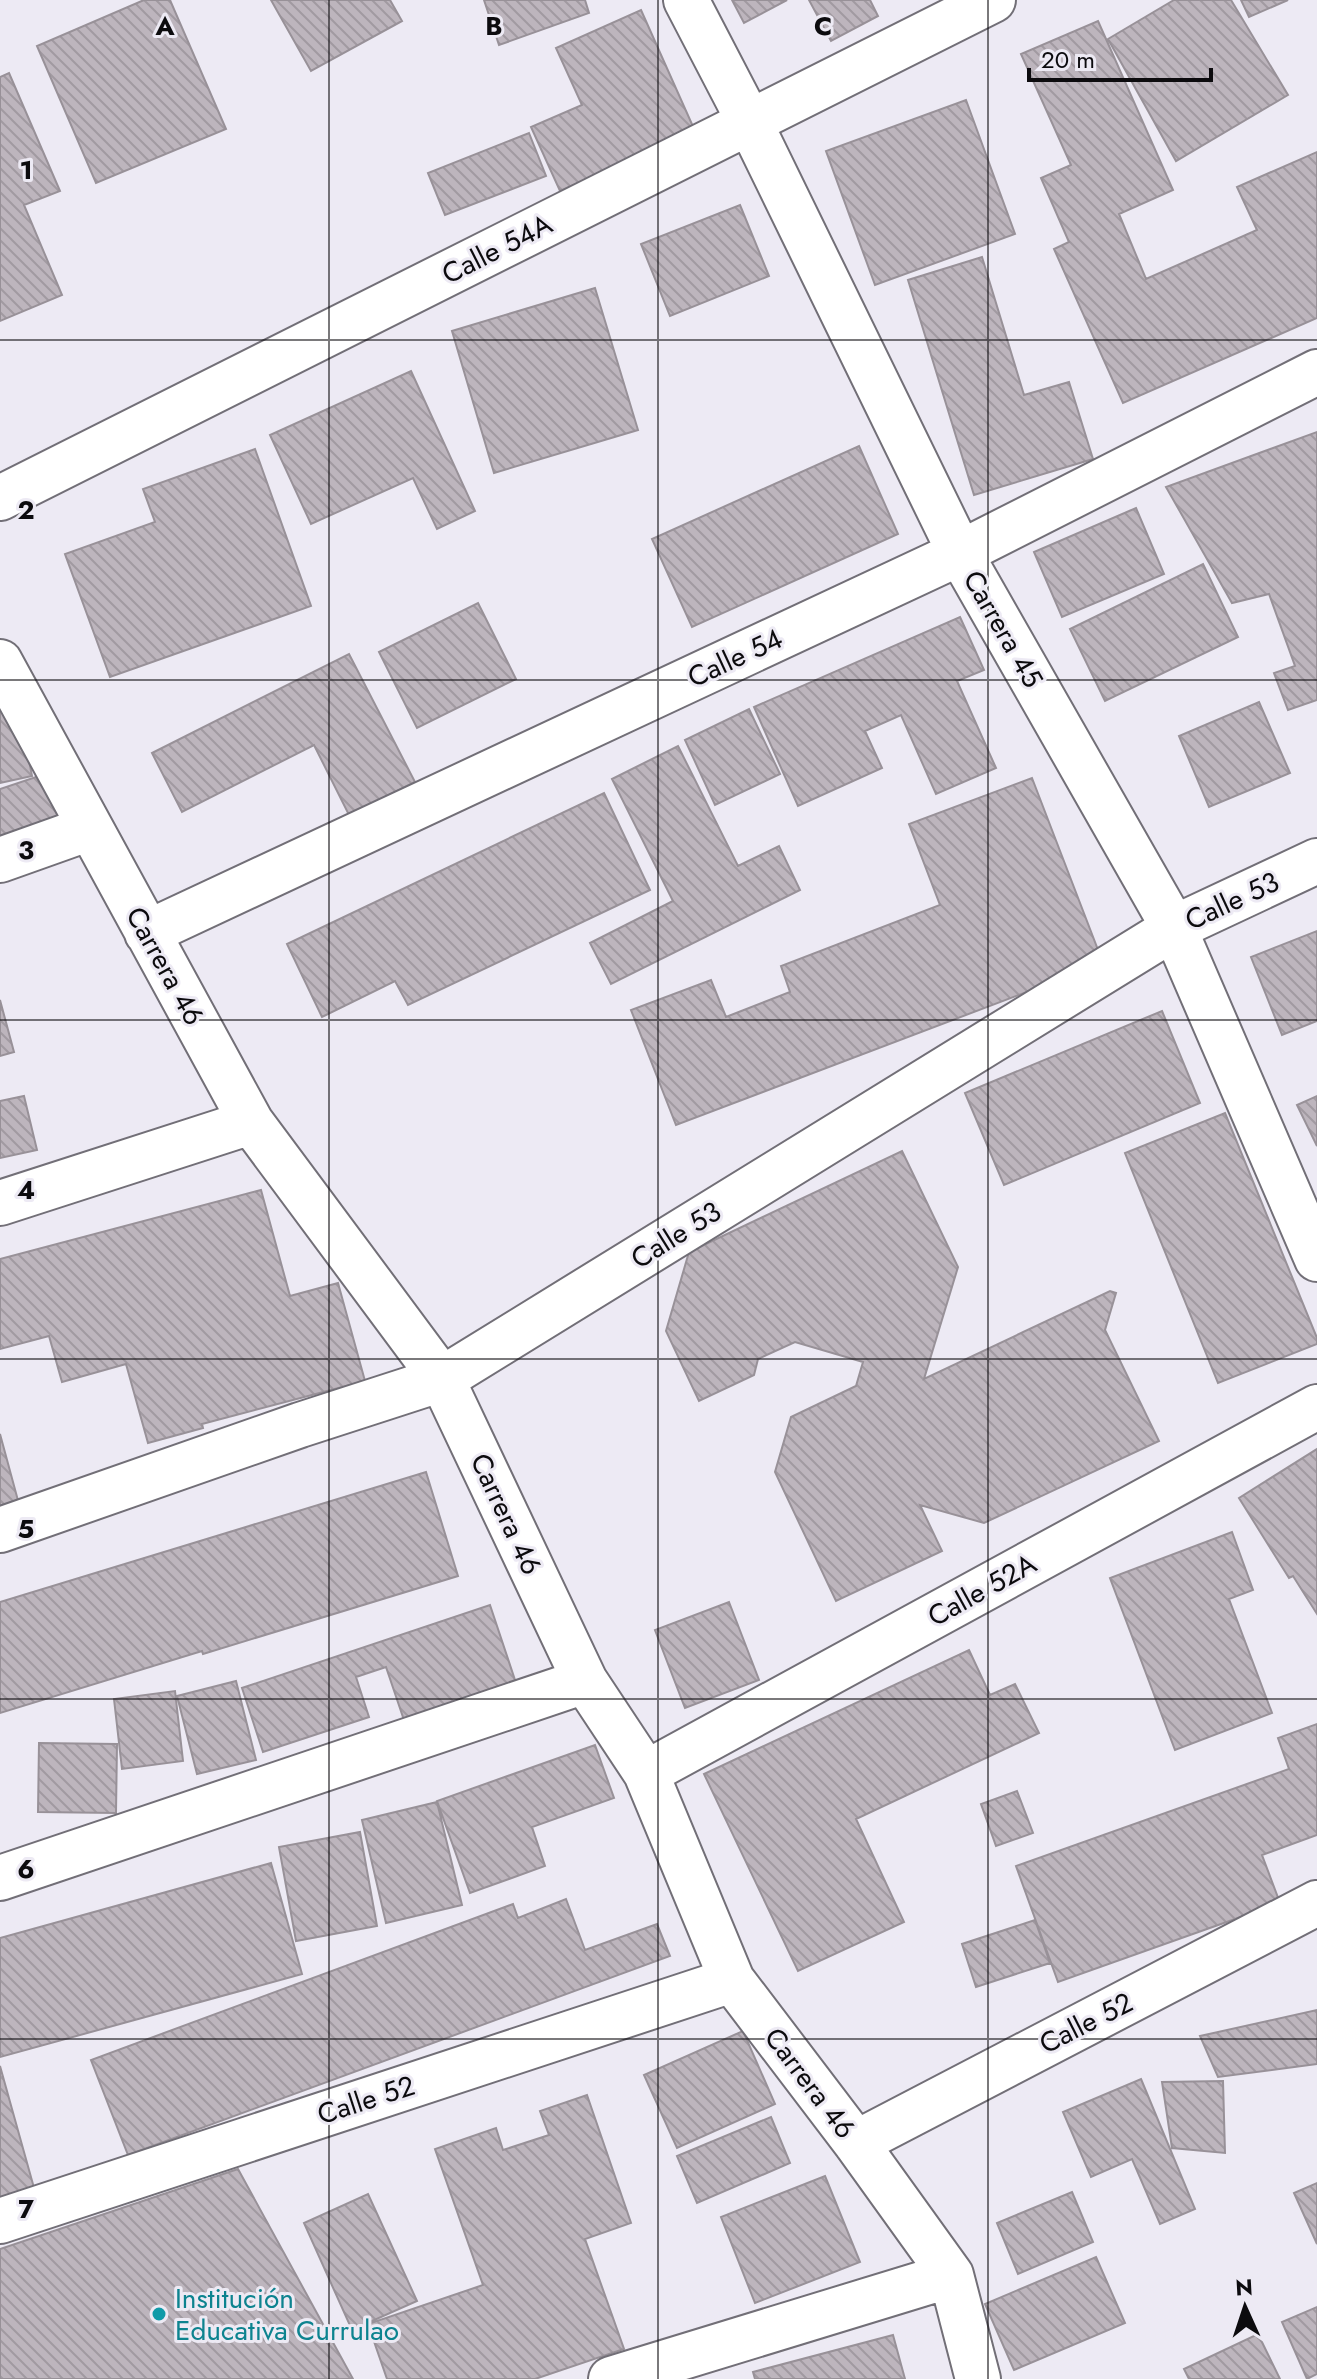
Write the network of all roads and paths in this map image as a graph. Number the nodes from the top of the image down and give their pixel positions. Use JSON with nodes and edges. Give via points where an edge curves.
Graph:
{"nodes":[{"id":1,"x":686,"y":0,"type":"edge"},
{"id":2,"x":993,"y":0,"type":"edge"},
{"id":3,"x":750,"y":123,"type":"junction"},
{"id":4,"x":1317,"y":372,"type":"edge"},
{"id":5,"x":0,"y":498,"type":"edge"},
{"id":6,"x":960,"y":553,"type":"junction"},
{"id":7,"x":0,"y":662,"type":"edge"},
{"id":8,"x":90,"y":828,"type":"junction"},
{"id":9,"x":0,"y":860,"type":"edge"},
{"id":10,"x":1317,"y":861,"type":"edge"},
{"id":11,"x":1174,"y":928,"type":"junction"},
{"id":12,"x":147,"y":933,"type":"junction"},
{"id":13,"x":251,"y":1122,"type":"junction"},
{"id":14,"x":0,"y":1203,"type":"edge"},
{"id":15,"x":1317,"y":1259,"type":"edge"},
{"id":16,"x":442,"y":1379,"type":"junction"},
{"id":17,"x":1317,"y":1407,"type":"edge"},
{"id":18,"x":0,"y":1530,"type":"edge"},
{"id":19,"x":585,"y":1681,"type":"junction"},
{"id":20,"x":646,"y":1773,"type":"junction"},
{"id":21,"x":0,"y":1878,"type":"edge"},
{"id":22,"x":1317,"y":1903,"type":"edge"},
{"id":23,"x":732,"y":1980,"type":"junction"},
{"id":24,"x":856,"y":2143,"type":"junction"},
{"id":25,"x":0,"y":2221,"type":"edge"},
{"id":26,"x":951,"y":2275,"type":"junction"},
{"id":27,"x":611,"y":2379,"type":"edge"},
{"id":28,"x":978,"y":2379,"type":"edge"}],
"edges":[{"from":1,"to":3,"type":"street","name":"Carrera 45"},
{"from":2,"to":3,"type":"street","name":"Calle 54A"},
{"from":3,"to":5,"type":"street","name":"Calle 54A"},
{"from":3,"to":6,"type":"street","name":"Carrera 45"},
{"from":4,"to":6,"type":"street","name":"Calle 54"},
{"from":6,"to":11,"type":"street","name":"Carrera 45"},
{"from":6,"to":12,"type":"street","name":"Calle 54"},
{"from":7,"to":8,"type":"street","name":"Carrera 46"},
{"from":8,"to":9,"type":"street"},
{"from":8,"to":12,"type":"street","name":"Carrera 46"},
{"from":10,"to":11,"type":"street","name":"Calle 53"},
{"from":11,"to":15,"type":"street","name":"Carrera 45"},
{"from":11,"to":16,"type":"street","name":"Calle 53"},
{"from":12,"to":13,"type":"street","name":"Carrera 46"},
{"from":13,"to":14,"type":"street"},
{"from":13,"to":16,"type":"street","name":"Carrera 46"},
{"from":16,"to":18,"type":"street","name":"Calle 53"},
{"from":16,"to":19,"type":"street","name":"Carrera 46"},
{"from":17,"to":20,"type":"street","name":"Calle 52A"},
{"from":19,"to":20,"type":"street","name":"Carrera 46"},
{"from":19,"to":21,"type":"street"},
{"from":20,"to":23,"type":"street","name":"Carrera 46"},
{"from":22,"to":24,"type":"street","name":"Calle 52"},
{"from":23,"to":24,"type":"street","name":"Carrera 46"},
{"from":23,"to":25,"type":"street","name":"Calle 52"},
{"from":24,"to":26,"type":"street","name":"Carrera 46"},
{"from":26,"to":27,"type":"street"},
{"from":26,"to":28,"type":"street","name":"Carrera 46"}]}
